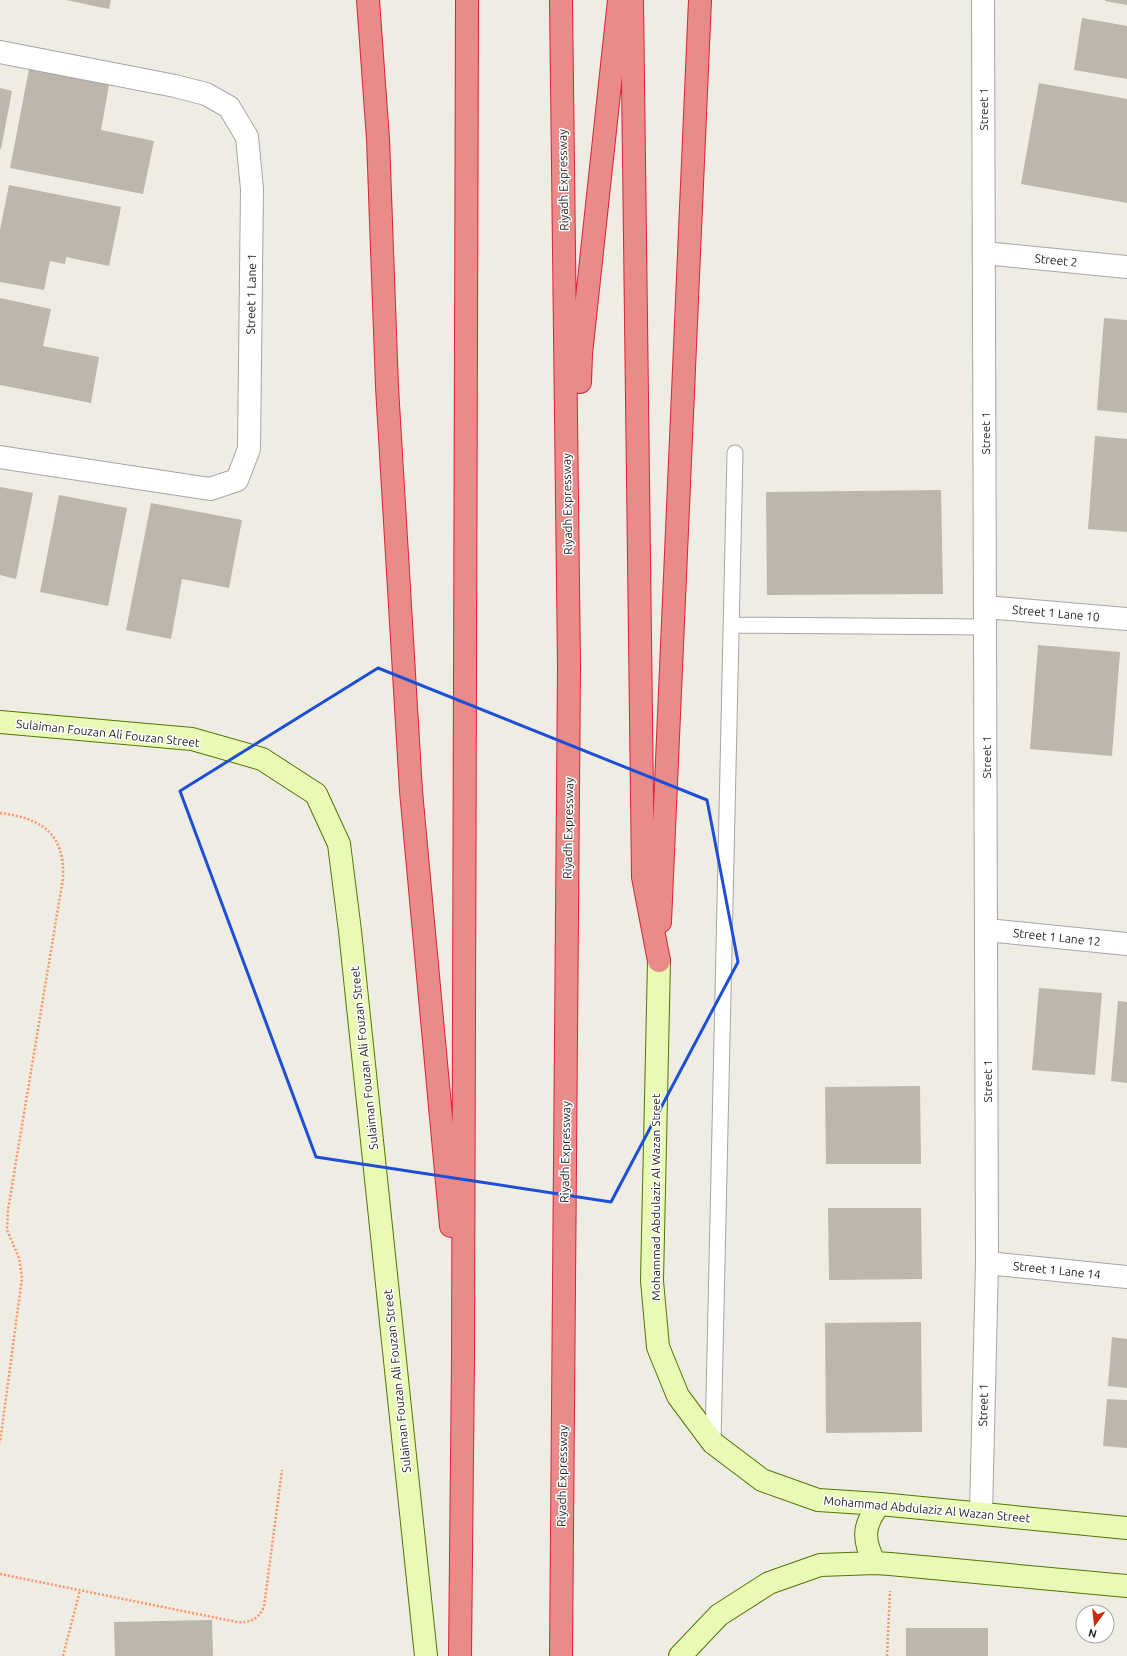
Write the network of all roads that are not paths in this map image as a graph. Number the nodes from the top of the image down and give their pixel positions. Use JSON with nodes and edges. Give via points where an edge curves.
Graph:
{"nodes":[{"id":1,"x":368,"y":0,"type":"edge"},
{"id":2,"x":379,"y":0,"type":"edge"},
{"id":3,"x":467,"y":0,"type":"edge"},
{"id":4,"x":561,"y":0,"type":"edge"},
{"id":5,"x":619,"y":0,"type":"edge"},
{"id":6,"x":632,"y":0,"type":"edge"},
{"id":7,"x":700,"y":0,"type":"edge"},
{"id":8,"x":983,"y":0,"type":"edge"},
{"id":9,"x":0,"y":52,"type":"edge"},
{"id":10,"x":378,"y":139,"type":"junction"},
{"id":11,"x":984,"y":253,"type":"junction"},
{"id":12,"x":1127,"y":268,"type":"edge"},
{"id":13,"x":735,"y":453,"type":"dead end"},
{"id":14,"x":0,"y":457,"type":"edge"},
{"id":15,"x":985,"y":617,"type":"junction"},
{"id":16,"x":1127,"y":619,"type":"edge"},
{"id":17,"x":731,"y":625,"type":"junction"},
{"id":18,"x":569,"y":667,"type":"junction"},
{"id":19,"x":0,"y":722,"type":"edge"},
{"id":20,"x":987,"y":930,"type":"junction"},
{"id":21,"x":1127,"y":944,"type":"edge"},
{"id":22,"x":658,"y":961,"type":"junction"},
{"id":23,"x":987,"y":1263,"type":"junction"},
{"id":24,"x":1127,"y":1277,"type":"edge"},
{"id":25,"x":464,"y":1358,"type":"junction"},
{"id":26,"x":713,"y":1443,"type":"junction"},
{"id":27,"x":880,"y":1504,"type":"junction"},
{"id":28,"x":981,"y":1514,"type":"junction"},
{"id":29,"x":1127,"y":1528,"type":"edge"},
{"id":30,"x":883,"y":1563,"type":"junction"},
{"id":31,"x":1127,"y":1586,"type":"edge"},
{"id":32,"x":426,"y":1656,"type":"edge"},
{"id":33,"x":460,"y":1656,"type":"edge"},
{"id":34,"x":561,"y":1656,"type":"edge"},
{"id":35,"x":680,"y":1656,"type":"edge"}],
"edges":[{"from":1,"to":10,"type":"highway"},
{"from":2,"to":10,"type":"highway"},
{"from":3,"to":25,"type":"highway"},
{"from":4,"to":18,"type":"highway","name":"Riyadh Expressway"},
{"from":5,"to":18,"type":"highway","via":[[581,354]]},
{"from":6,"to":22,"type":"highway","via":[[643,878]]},
{"from":7,"to":22,"type":"highway"},
{"from":8,"to":11,"type":"street","name":"Street 1"},
{"from":9,"to":14,"type":"street","name":"Street 1 Lane 1","via":[[206,94],[229,107],[248,137],[252,189],[249,448],[237,480],[210,489]]},
{"from":10,"to":25,"type":"highway","via":[[387,387],[411,791]]},
{"from":11,"to":12,"type":"street","name":"Street 2"},
{"from":11,"to":15,"type":"street","name":"Street 1"},
{"from":13,"to":17,"type":"lane"},
{"from":15,"to":16,"type":"street","name":"Street 1 Lane 10"},
{"from":15,"to":17,"type":"lane"},
{"from":15,"to":20,"type":"street","name":"Street 1"},
{"from":17,"to":26,"type":"lane"},
{"from":18,"to":34,"type":"highway","name":"Riyadh Expressway"},
{"from":19,"to":32,"type":"street","name":"Sulaiman Fouzan Ali Fouzan Street","via":[[192,739],[262,758],[316,794],[339,844]]},
{"from":20,"to":21,"type":"street","name":"Street 1 Lane 12"},
{"from":20,"to":23,"type":"street","name":"Street 1"},
{"from":22,"to":26,"type":"street","name":"Mohammad Abdulaziz Al Wazan Street","via":[[652,1281],[658,1347],[678,1396]]},
{"from":23,"to":24,"type":"street","name":"Street 1 Lane 14"},
{"from":23,"to":28,"type":"street","name":"Street 1"},
{"from":25,"to":33,"type":"highway"},
{"from":26,"to":27,"type":"street","name":"Mohammad Abdulaziz Al Wazan Street","via":[[762,1480],[818,1500]]},
{"from":27,"to":28,"type":"street","name":"Mohammad Abdulaziz Al Wazan Street"},
{"from":27,"to":30,"type":"street","via":[[872,1514],[865,1539],[869,1551]]},
{"from":28,"to":29,"type":"street","name":"Mohammad Abdulaziz Al Wazan Street"},
{"from":30,"to":31,"type":"street"},
{"from":30,"to":35,"type":"street","via":[[820,1566],[769,1583],[719,1615]]}]}
